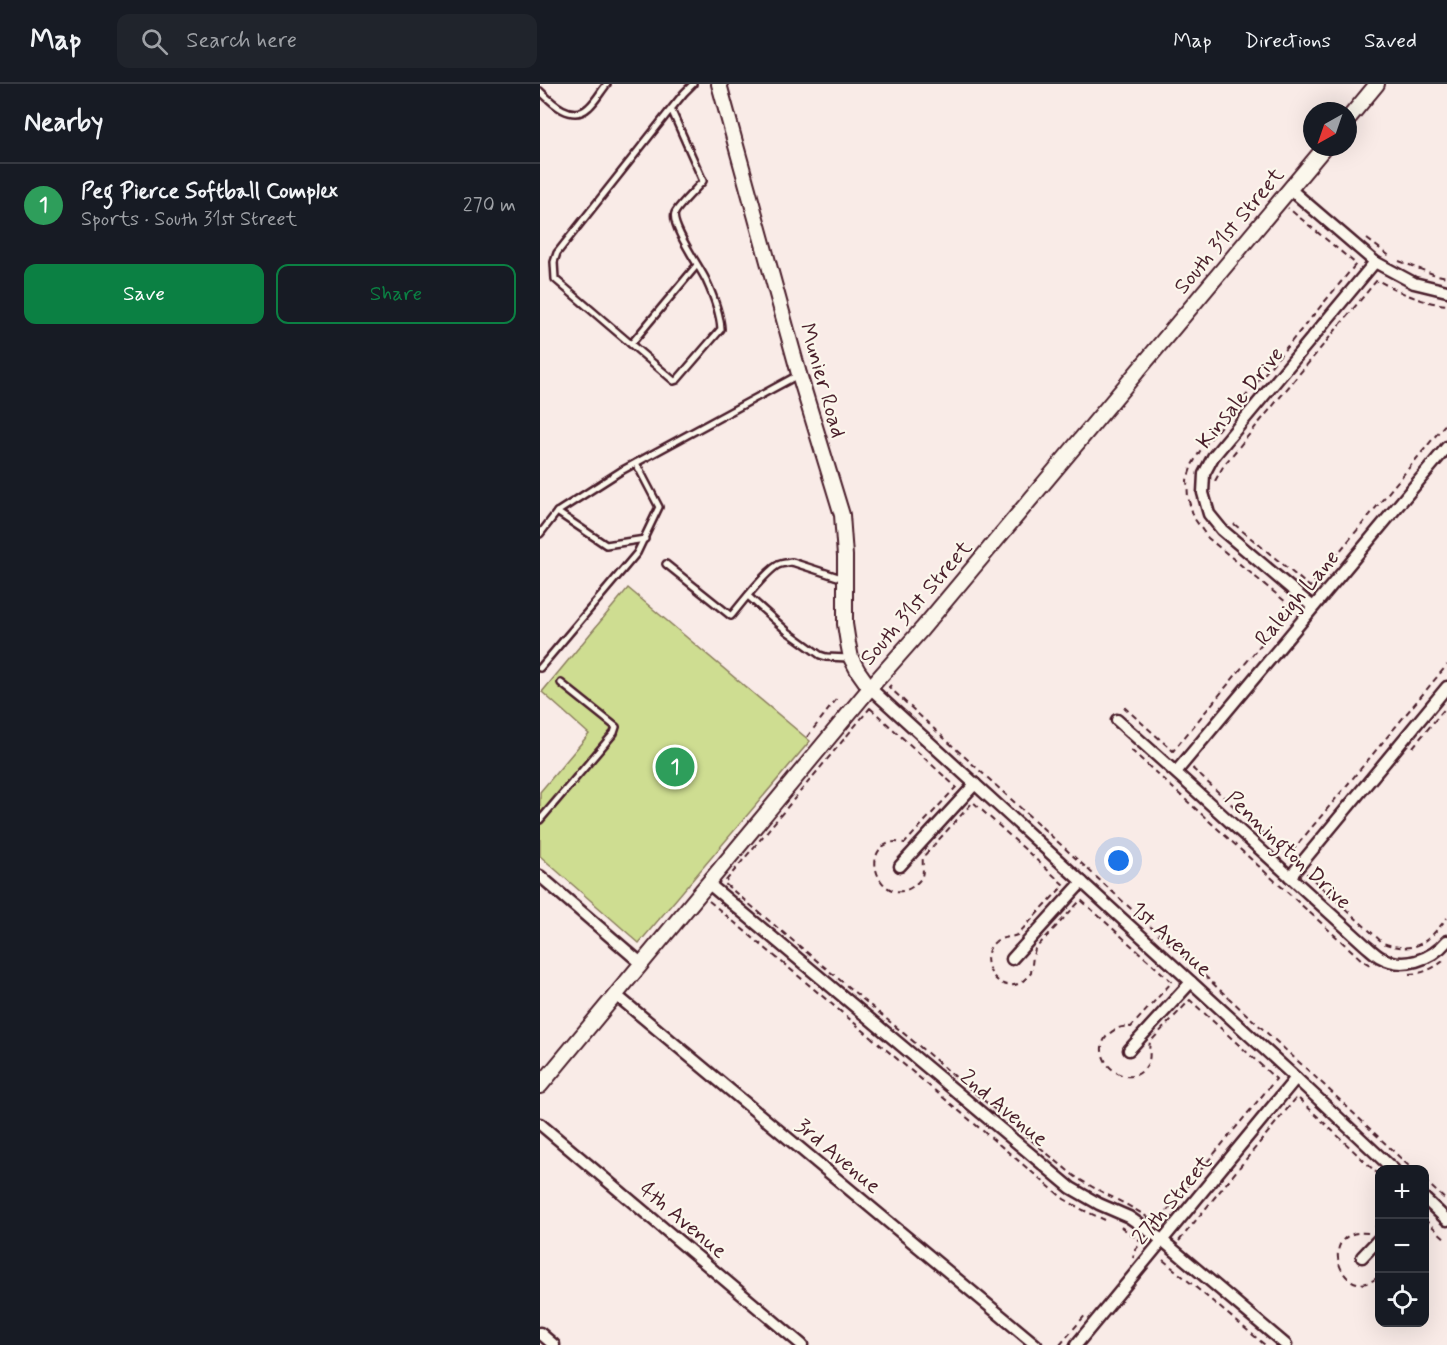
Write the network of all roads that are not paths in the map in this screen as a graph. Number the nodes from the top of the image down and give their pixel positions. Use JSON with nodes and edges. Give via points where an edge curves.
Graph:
{"nodes":[{"id":1,"x":607,"y":84,"type":"edge"},
{"id":2,"x":693,"y":84,"type":"edge"},
{"id":3,"x":718,"y":84,"type":"edge"},
{"id":4,"x":1377,"y":84,"type":"edge"},
{"id":5,"x":540,"y":91,"type":"edge"},
{"id":6,"x":671,"y":108,"type":"junction"},
{"id":7,"x":1357,"y":108,"type":"edge"},
{"id":8,"x":1317,"y":156,"type":"edge"},
{"id":9,"x":1290,"y":189,"type":"junction"},
{"id":10,"x":1375,"y":262,"type":"junction"},
{"id":11,"x":697,"y":265,"type":"junction"},
{"id":12,"x":1447,"y":291,"type":"edge"},
{"id":13,"x":631,"y":344,"type":"junction"},
{"id":14,"x":800,"y":374,"type":"junction"},
{"id":15,"x":1447,"y":447,"type":"edge"},
{"id":16,"x":636,"y":463,"type":"junction"},
{"id":17,"x":557,"y":512,"type":"junction"},
{"id":18,"x":540,"y":534,"type":"edge"},
{"id":19,"x":645,"y":539,"type":"junction"},
{"id":20,"x":666,"y":564,"type":"dead end"},
{"id":21,"x":846,"y":579,"type":"junction"},
{"id":22,"x":748,"y":596,"type":"junction"},
{"id":23,"x":1313,"y":607,"type":"junction"},
{"id":24,"x":851,"y":658,"type":"junction"},
{"id":25,"x":540,"y":668,"type":"edge"},
{"id":26,"x":561,"y":683,"type":"dead end"},
{"id":27,"x":1447,"y":687,"type":"edge"},
{"id":28,"x":870,"y":688,"type":"junction"},
{"id":29,"x":1117,"y":720,"type":"dead end"},
{"id":30,"x":1176,"y":772,"type":"junction"},
{"id":31,"x":975,"y":784,"type":"junction"},
{"id":32,"x":540,"y":820,"type":"edge"},
{"id":33,"x":900,"y":866,"type":"dead end"},
{"id":34,"x":540,"y":876,"type":"edge"},
{"id":35,"x":1290,"y":877,"type":"junction"},
{"id":36,"x":1082,"y":882,"type":"junction"},
{"id":37,"x":709,"y":884,"type":"junction"},
{"id":38,"x":1447,"y":941,"type":"edge"},
{"id":39,"x":1012,"y":959,"type":"dead end"},
{"id":40,"x":642,"y":964,"type":"junction"},
{"id":41,"x":1191,"y":982,"type":"junction"},
{"id":42,"x":616,"y":995,"type":"junction"},
{"id":43,"x":1130,"y":1050,"type":"dead end"},
{"id":44,"x":1296,"y":1078,"type":"junction"},
{"id":45,"x":540,"y":1086,"type":"edge"},
{"id":46,"x":540,"y":1124,"type":"edge"},
{"id":47,"x":1389,"y":1165,"type":"edge"},
{"id":48,"x":1429,"y":1202,"type":"edge"},
{"id":49,"x":1447,"y":1220,"type":"edge"},
{"id":50,"x":1162,"y":1240,"type":"junction"},
{"id":51,"x":1375,"y":1243,"type":"edge"},
{"id":52,"x":1362,"y":1257,"type":"dead end"},
{"id":53,"x":540,"y":1333,"type":"edge"},
{"id":54,"x":554,"y":1345,"type":"edge"},
{"id":55,"x":802,"y":1345,"type":"edge"},
{"id":56,"x":1036,"y":1345,"type":"edge"},
{"id":57,"x":1076,"y":1345,"type":"edge"},
{"id":58,"x":1286,"y":1345,"type":"edge"}],
"edges":[{"from":1,"to":5,"type":"lane","via":[[588,109],[576,113],[566,112]]},
{"from":2,"to":6,"type":"lane"},
{"from":3,"to":14,"type":"street","name":"Munier Road"},
{"from":4,"to":7,"type":"street"},
{"from":6,"to":11,"type":"lane","via":[[703,181],[675,212],[674,220]]},
{"from":6,"to":13,"type":"lane","via":[[557,253],[554,262],[555,279]]},
{"from":8,"to":9,"type":"street","name":"South 31st Street"},
{"from":9,"to":10,"type":"street"},
{"from":9,"to":28,"type":"street","name":"South 31st Street"},
{"from":10,"to":12,"type":"street","via":[[1414,283]]},
{"from":10,"to":23,"type":"street","name":"Kinsale Drive","via":[[1213,457],[1204,474],[1203,493],[1209,514],[1222,530]]},
{"from":11,"to":13,"type":"lane"},
{"from":11,"to":13,"type":"lane","via":[[721,329],[674,381]]},
{"from":14,"to":16,"type":"lane"},
{"from":14,"to":21,"type":"street","name":"Munier Road","via":[[842,515]]},
{"from":15,"to":23,"type":"street","name":"Raleigh Lane"},
{"from":16,"to":17,"type":"lane"},
{"from":16,"to":19,"type":"lane","via":[[659,507]]},
{"from":17,"to":18,"type":"lane"},
{"from":17,"to":19,"type":"lane","via":[[606,545]]},
{"from":19,"to":25,"type":"lane"},
{"from":20,"to":22,"type":"lane","via":[[731,616]]},
{"from":21,"to":22,"type":"lane","via":[[784,563],[768,573]]},
{"from":21,"to":24,"type":"street","name":"Munier Road","via":[[845,624]]},
{"from":22,"to":24,"type":"lane","via":[[820,655]]},
{"from":23,"to":30,"type":"street","name":"Raleigh Lane"},
{"from":24,"to":28,"type":"street","name":"Munier Road"},
{"from":26,"to":32,"type":"lane","via":[[616,727]]},
{"from":27,"to":35,"type":"street"},
{"from":28,"to":31,"type":"street","name":"1st Avenue"},
{"from":28,"to":37,"type":"street","name":"South 31st Street"},
{"from":29,"to":30,"type":"street","name":"Pennington Drive"},
{"from":30,"to":35,"type":"street","name":"Pennington Drive"},
{"from":31,"to":33,"type":"street"},
{"from":31,"to":36,"type":"street","name":"1st Avenue"},
{"from":34,"to":40,"type":"street"},
{"from":35,"to":38,"type":"street","name":"Pennington Drive","via":[[1381,958],[1414,962],[1429,957]]},
{"from":36,"to":39,"type":"street"},
{"from":36,"to":41,"type":"street","name":"1st Avenue"},
{"from":37,"to":40,"type":"street","name":"South 31st Street"},
{"from":37,"to":50,"type":"street","name":"2nd Avenue","via":[[1071,1188],[1130,1217]]},
{"from":40,"to":42,"type":"street","name":"South 31st Street"},
{"from":41,"to":43,"type":"street"},
{"from":41,"to":44,"type":"street","name":"1st Avenue"},
{"from":42,"to":45,"type":"street","name":"South 31st Street"},
{"from":42,"to":56,"type":"street","name":"3rd Avenue"},
{"from":44,"to":47,"type":"street","name":"1st Avenue"},
{"from":44,"to":50,"type":"street","name":"27th Street"},
{"from":46,"to":55,"type":"street","name":"4th Avenue"},
{"from":48,"to":49,"type":"street"},
{"from":50,"to":57,"type":"street","name":"27th Street"},
{"from":50,"to":58,"type":"street","name":"2nd Avenue"},
{"from":51,"to":52,"type":"street"},
{"from":53,"to":54,"type":"street"}]}
